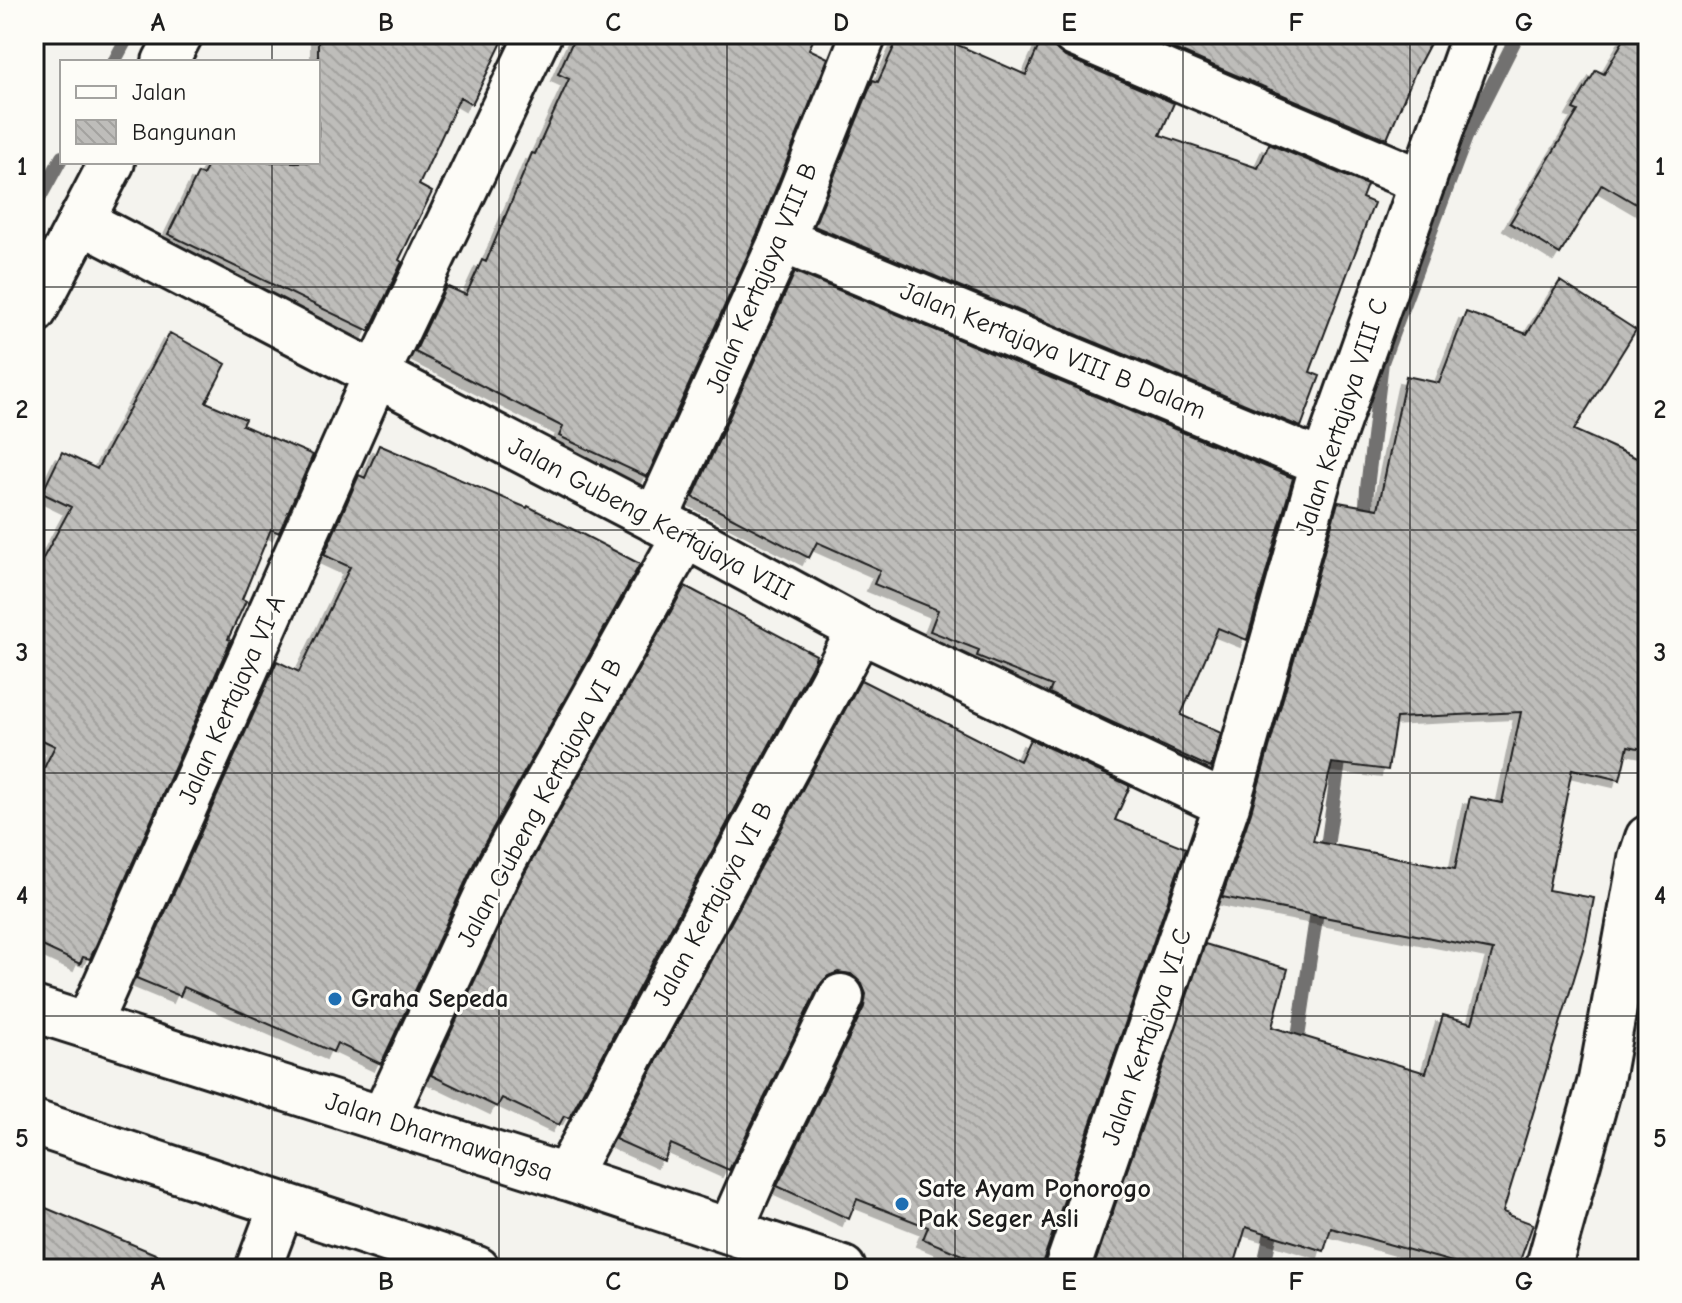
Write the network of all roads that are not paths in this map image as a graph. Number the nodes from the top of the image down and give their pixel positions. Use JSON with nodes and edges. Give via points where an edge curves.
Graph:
{"nodes":[{"id":1,"x":180,"y":34,"type":"edge"},
{"id":2,"x":539,"y":34,"type":"edge"},
{"id":3,"x":864,"y":34,"type":"edge"},
{"id":4,"x":1075,"y":34,"type":"edge"},
{"id":5,"x":1475,"y":34,"type":"edge"},
{"id":6,"x":166,"y":60,"type":"edge"},
{"id":7,"x":111,"y":164,"type":"edge"},
{"id":8,"x":1423,"y":182,"type":"junction"},
{"id":9,"x":81,"y":221,"type":"junction"},
{"id":10,"x":782,"y":240,"type":"junction"},
{"id":11,"x":34,"y":311,"type":"edge"},
{"id":12,"x":376,"y":375,"type":"junction"},
{"id":13,"x":1323,"y":463,"type":"junction"},
{"id":14,"x":670,"y":528,"type":"junction"},
{"id":15,"x":860,"y":630,"type":"junction"},
{"id":16,"x":1227,"y":805,"type":"junction"},
{"id":17,"x":1648,"y":838,"type":"edge"},
{"id":18,"x":841,"y":997,"type":"dead end"},
{"id":19,"x":34,"y":1009,"type":"edge"},
{"id":20,"x":88,"y":1025,"type":"junction"},
{"id":21,"x":383,"y":1119,"type":"junction"},
{"id":22,"x":34,"y":1123,"type":"edge"},
{"id":23,"x":566,"y":1177,"type":"junction"},
{"id":24,"x":282,"y":1205,"type":"junction"},
{"id":25,"x":730,"y":1231,"type":"junction"},
{"id":26,"x":258,"y":1269,"type":"edge"},
{"id":27,"x":477,"y":1269,"type":"edge"},
{"id":28,"x":843,"y":1269,"type":"edge"},
{"id":29,"x":1067,"y":1269,"type":"edge"},
{"id":30,"x":1548,"y":1269,"type":"edge"}],
"edges":[{"from":1,"to":6,"type":"street"},
{"from":2,"to":12,"type":"street","name":"Jalan Kertajaya VI A"},
{"from":3,"to":10,"type":"street","name":"Jalan Kertajaya VIII B"},
{"from":4,"to":8,"type":"street"},
{"from":5,"to":8,"type":"street","name":"Jalan Kertajaya VIII C"},
{"from":7,"to":9,"type":"street"},
{"from":8,"to":13,"type":"street","name":"Jalan Kertajaya VIII C"},
{"from":9,"to":11,"type":"street"},
{"from":9,"to":12,"type":"street","name":"Jalan Gubeng Kertajaya VIII"},
{"from":10,"to":13,"type":"street","name":"Jalan Kertajaya VIII B Dalam"},
{"from":10,"to":14,"type":"street","name":"Jalan Kertajaya VIII B"},
{"from":12,"to":14,"type":"street","name":"Jalan Gubeng Kertajaya VIII"},
{"from":12,"to":20,"type":"street","name":"Jalan Kertajaya VI A"},
{"from":13,"to":16,"type":"street","name":"Jalan Kertajaya VIII C"},
{"from":14,"to":15,"type":"street","name":"Jalan Gubeng Kertajaya VIII"},
{"from":14,"to":21,"type":"street","name":"Jalan Gubeng Kertajaya VI B","via":[[499,869]]},
{"from":15,"to":16,"type":"street","name":"Jalan Gubeng Kertajaya VIII"},
{"from":15,"to":23,"type":"street","name":"Jalan Kertajaya VI B"},
{"from":16,"to":29,"type":"street","name":"Jalan Kertajaya VI C"},
{"from":17,"to":30,"type":"street","via":[[1601,1080]]},
{"from":18,"to":25,"type":"street"},
{"from":19,"to":20,"type":"street","name":"Jalan Dharmawangsa"},
{"from":20,"to":21,"type":"street","name":"Jalan Dharmawangsa"},
{"from":21,"to":23,"type":"street","name":"Jalan Dharmawangsa"},
{"from":22,"to":24,"type":"street"},
{"from":23,"to":25,"type":"street","name":"Jalan Dharmawangsa"},
{"from":24,"to":26,"type":"street"},
{"from":24,"to":27,"type":"street"},
{"from":25,"to":28,"type":"street","name":"Jalan Dharmawangsa"}]}
